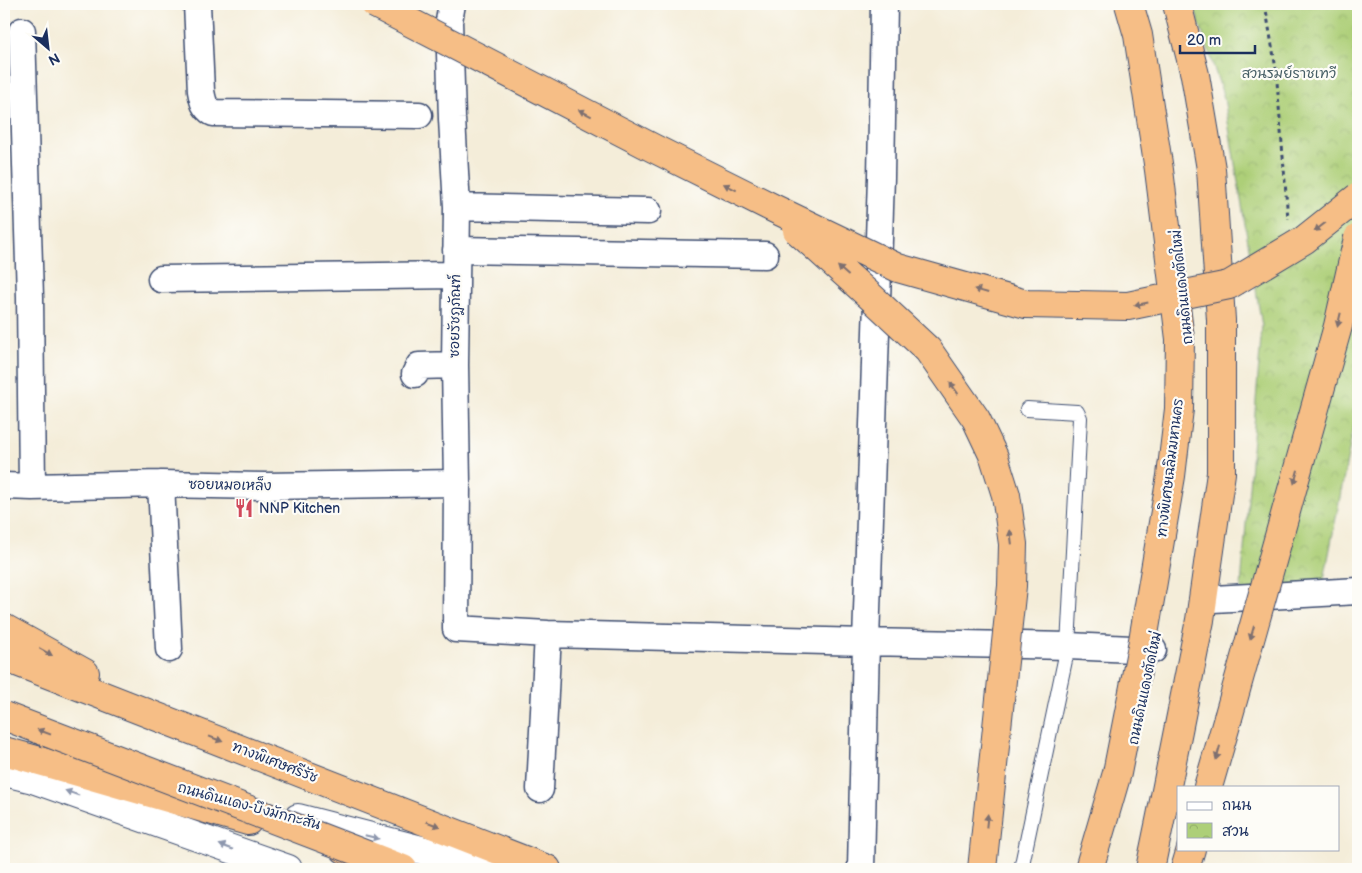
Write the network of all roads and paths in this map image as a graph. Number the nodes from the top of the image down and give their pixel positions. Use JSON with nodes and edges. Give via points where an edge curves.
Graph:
{"nodes":[{"id":1,"x":198,"y":4,"type":"edge"},
{"id":2,"x":375,"y":4,"type":"edge"},
{"id":3,"x":452,"y":4,"type":"edge"},
{"id":4,"x":884,"y":4,"type":"edge"},
{"id":5,"x":1120,"y":4,"type":"edge"},
{"id":6,"x":1129,"y":4,"type":"edge"},
{"id":7,"x":1177,"y":4,"type":"edge"},
{"id":8,"x":1183,"y":4,"type":"edge"},
{"id":9,"x":1265,"y":4,"type":"edge"},
{"id":10,"x":22,"y":30,"type":"dead end"},
{"id":11,"x":419,"y":115,"type":"dead end"},
{"id":12,"x":1358,"y":197,"type":"edge"},
{"id":13,"x":457,"y":207,"type":"junction"},
{"id":14,"x":773,"y":208,"type":"junction"},
{"id":15,"x":648,"y":211,"type":"dead end"},
{"id":16,"x":1298,"y":218,"type":"dead end"},
{"id":17,"x":1358,"y":238,"type":"edge"},
{"id":18,"x":765,"y":255,"type":"dead end"},
{"id":19,"x":456,"y":262,"type":"junction"},
{"id":20,"x":161,"y":279,"type":"dead end"},
{"id":21,"x":455,"y":365,"type":"junction"},
{"id":22,"x":415,"y":374,"type":"dead end"},
{"id":23,"x":1027,"y":409,"type":"dead end"},
{"id":24,"x":456,"y":483,"type":"junction"},
{"id":25,"x":161,"y":484,"type":"junction"},
{"id":26,"x":4,"y":486,"type":"edge"},
{"id":27,"x":32,"y":487,"type":"junction"},
{"id":28,"x":1358,"y":591,"type":"edge"},
{"id":29,"x":1214,"y":600,"type":"junction"},
{"id":30,"x":4,"y":628,"type":"edge"},
{"id":31,"x":548,"y":634,"type":"junction"},
{"id":32,"x":866,"y":642,"type":"junction"},
{"id":33,"x":1068,"y":646,"type":"junction"},
{"id":34,"x":169,"y":649,"type":"dead end"},
{"id":35,"x":1153,"y":650,"type":"junction"},
{"id":36,"x":4,"y":657,"type":"edge"},
{"id":37,"x":4,"y":716,"type":"edge"},
{"id":38,"x":171,"y":721,"type":"junction"},
{"id":39,"x":4,"y":740,"type":"edge"},
{"id":40,"x":4,"y":751,"type":"edge"},
{"id":41,"x":4,"y":772,"type":"edge"},
{"id":42,"x":1178,"y":786,"type":"edge"},
{"id":43,"x":1208,"y":786,"type":"edge"},
{"id":44,"x":540,"y":789,"type":"dead end"},
{"id":45,"x":1177,"y":793,"type":"edge"},
{"id":46,"x":1191,"y":850,"type":"edge"},
{"id":47,"x":367,"y":856,"type":"junction"},
{"id":48,"x":288,"y":869,"type":"edge"},
{"id":49,"x":402,"y":869,"type":"edge"},
{"id":50,"x":495,"y":869,"type":"edge"},
{"id":51,"x":547,"y":869,"type":"edge"},
{"id":52,"x":861,"y":869,"type":"edge"},
{"id":53,"x":982,"y":869,"type":"edge"},
{"id":54,"x":1021,"y":869,"type":"edge"},
{"id":55,"x":1089,"y":869,"type":"edge"},
{"id":56,"x":1101,"y":869,"type":"edge"},
{"id":57,"x":1150,"y":869,"type":"edge"},
{"id":58,"x":1155,"y":869,"type":"edge"},
{"id":59,"x":1185,"y":869,"type":"edge"}],
"edges":[{"from":1,"to":11,"type":"street","via":[[202,100],[213,113]]},
{"from":14,"to":2,"type":"highway","one_way":true,"bridge":true},
{"from":3,"to":13,"type":"street","name":"ซอยรัชฎภัณฑ์","via":[[449,21]]},
{"from":4,"to":32,"type":"street"},
{"from":5,"to":35,"type":"street","name":"ถนนดินแดงตัดใหม่","via":[[1169,170],[1188,320],[1189,398],[1182,470]]},
{"from":6,"to":55,"type":"highway","name":"ทางพิเศษเฉลิมมหานคร","bridge":true,"via":[[1138,35],[1161,180],[1180,339],[1179,409],[1142,646],[1117,773]]},
{"from":7,"to":57,"type":"highway","via":[[1211,169],[1221,320],[1221,473],[1200,620]]},
{"from":8,"to":29,"type":"street","via":[[1217,162],[1231,314],[1235,393],[1232,474],[1224,548]]},
{"from":9,"to":16,"type":"path","via":[[1276,69],[1288,218]]},
{"from":10,"to":27,"type":"street"},
{"from":12,"to":14,"type":"highway","one_way":true,"bridge":true,"via":[[1304,240],[1229,285],[1128,306],[1026,304],[898,268]]},
{"from":13,"to":15,"type":"street"},
{"from":13,"to":19,"type":"street","name":"ซอยรัชฎภัณฑ์"},
{"from":53,"to":14,"type":"highway","one_way":true,"bridge":true,"via":[[1012,586],[1013,544],[1006,495],[994,457],[976,419],[928,350]]},
{"from":17,"to":43,"type":"highway","one_way":true,"bridge":true,"via":[[1338,326]]},
{"from":18,"to":19,"type":"street"},
{"from":19,"to":20,"type":"street"},
{"from":19,"to":21,"type":"street","name":"ซอยรัชฎภัณฑ์"},
{"from":21,"to":22,"type":"street","via":[[420,366]]},
{"from":21,"to":24,"type":"street","name":"ซอยรัชฎภัณฑ์"},
{"from":23,"to":33,"type":"lane","via":[[1077,412],[1080,418]]},
{"from":24,"to":25,"type":"street","name":"ซอยหมอเหล็ง"},
{"from":24,"to":31,"type":"street","name":"ซอยรัชฎภัณฑ์","via":[[456,629]]},
{"from":25,"to":27,"type":"street","name":"ซอยหมอเหล็ง"},
{"from":25,"to":34,"type":"street"},
{"from":26,"to":27,"type":"street","name":"ซอยหมอเหล็ง"},
{"from":28,"to":29,"type":"street"},
{"from":29,"to":42,"type":"street"},
{"from":30,"to":38,"type":"highway","one_way":true},
{"from":31,"to":32,"type":"street"},
{"from":31,"to":44,"type":"street"},
{"from":32,"to":33,"type":"street"},
{"from":32,"to":52,"type":"street"},
{"from":33,"to":35,"type":"street"},
{"from":33,"to":54,"type":"lane"},
{"from":35,"to":56,"type":"street","name":"ถนนดินแดงตัดใหม่","via":[[1119,805]]},
{"from":36,"to":38,"type":"highway","name":"ทางพิเศษศรีรัช"},
{"from":47,"to":37,"type":"highway","one_way":true,"bridge":true},
{"from":38,"to":51,"type":"highway","name":"ทางพิเศษศรีรัช","one_way":true},
{"from":39,"to":50,"type":"street","name":"ถนนดินแดง-บึงมักกะสัน","one_way":true},
{"from":40,"to":47,"type":"highway","bridge":true},
{"from":48,"to":41,"type":"street","one_way":true,"via":[[33,779]]},
{"from":45,"to":58,"type":"street"},
{"from":46,"to":59,"type":"highway"},
{"from":47,"to":49,"type":"highway"}]}
